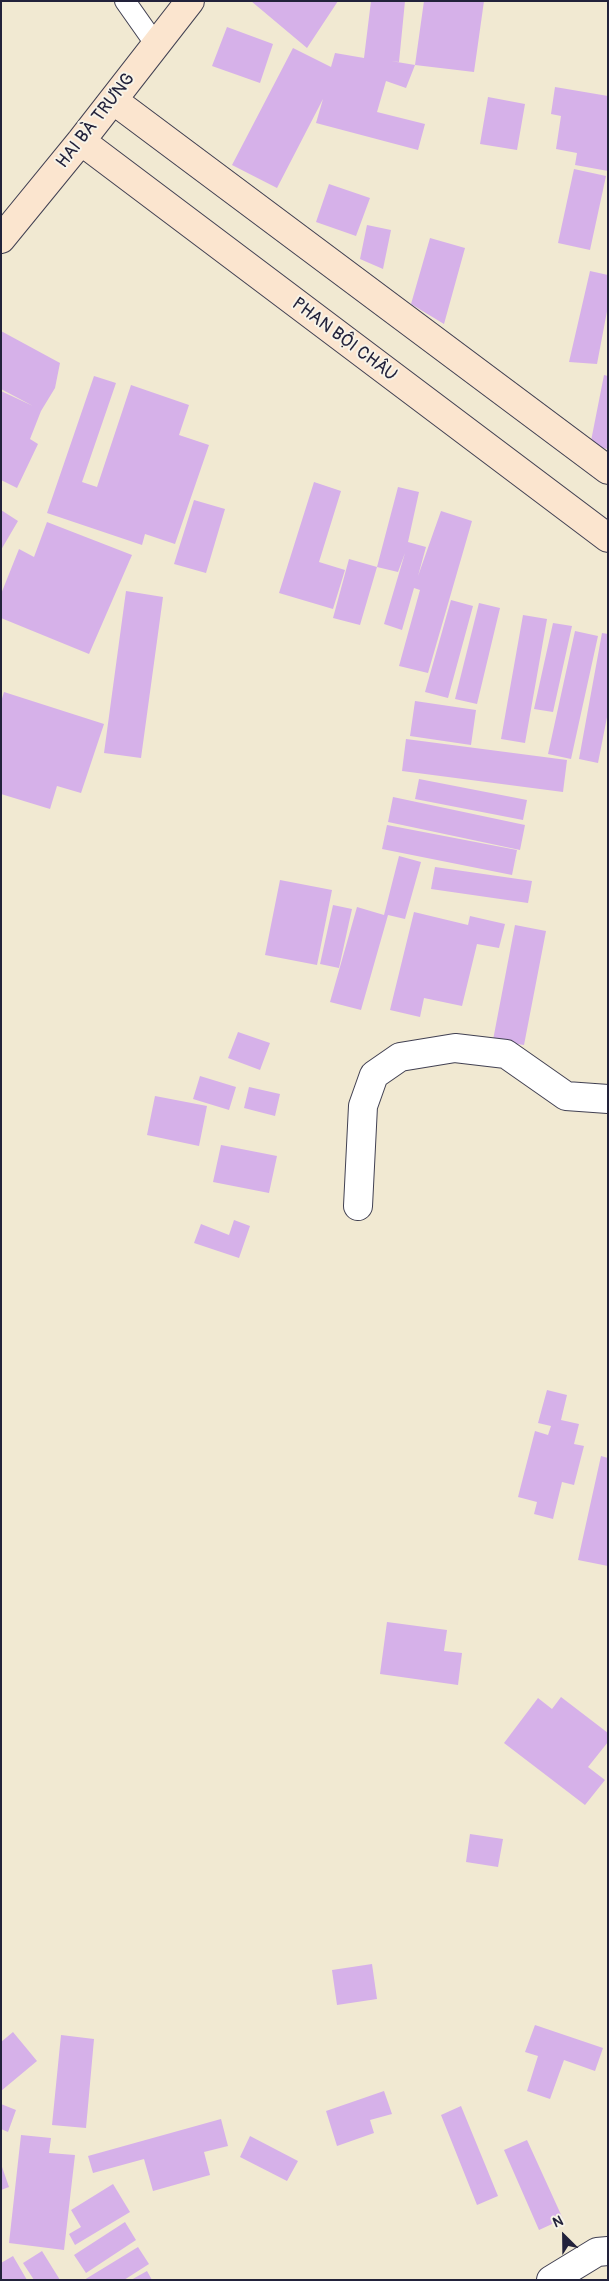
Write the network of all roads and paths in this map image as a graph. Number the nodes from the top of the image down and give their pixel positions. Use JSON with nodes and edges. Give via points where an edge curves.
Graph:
{"nodes":[{"id":1,"x":125,"y":1,"type":"edge"},
{"id":2,"x":190,"y":1,"type":"edge"},
{"id":3,"x":156,"y":45,"type":"junction"},
{"id":4,"x":113,"y":100,"type":"junction"},
{"id":5,"x":81,"y":141,"type":"junction"},
{"id":6,"x":1,"y":239,"type":"edge"},
{"id":7,"x":608,"y":470,"type":"edge"},
{"id":8,"x":608,"y":538,"type":"edge"},
{"id":9,"x":608,"y":1100,"type":"edge"},
{"id":10,"x":358,"y":1206,"type":"dead end"},
{"id":11,"x":608,"y":2251,"type":"edge"},
{"id":12,"x":551,"y":2280,"type":"edge"}],
"edges":[{"from":1,"to":3,"type":"lane"},
{"from":2,"to":3,"type":"street","name":"HAI BÀ TRƯNG"},
{"from":3,"to":4,"type":"street","name":"HAI BÀ TRƯNG"},
{"from":4,"to":5,"type":"street","name":"HAI BÀ TRƯNG"},
{"from":4,"to":7,"type":"street"},
{"from":5,"to":6,"type":"street","name":"HAI BÀ TRƯNG"},
{"from":5,"to":8,"type":"street","name":"PHAN BỘI CHÂU"},
{"from":9,"to":10,"type":"street","via":[[566,1096],[506,1054],[454,1048],[400,1057],[374,1075],[363,1106]]},
{"from":11,"to":12,"type":"street","via":[[597,2252]]}]}
